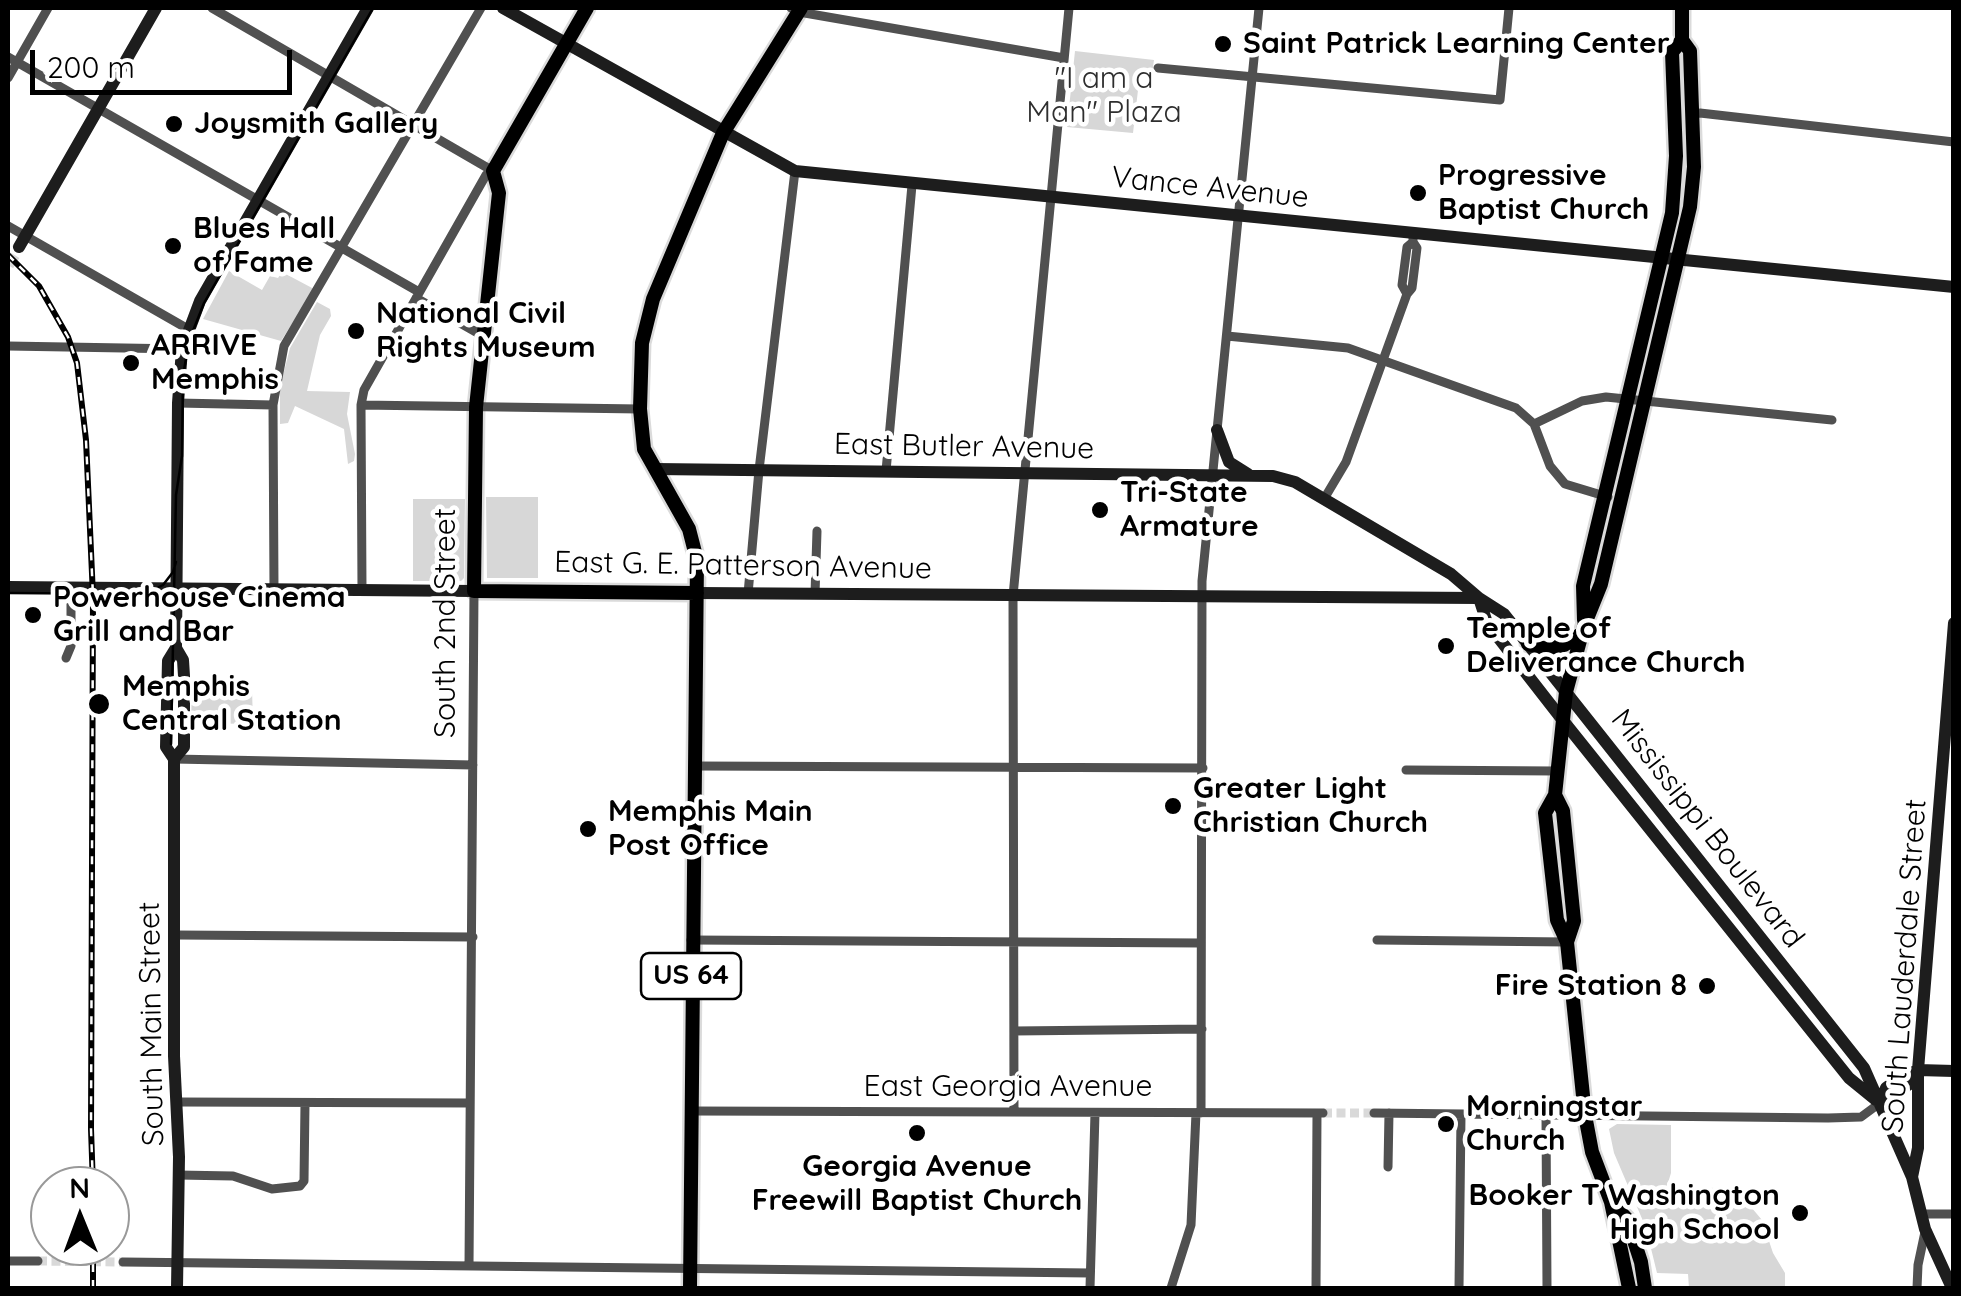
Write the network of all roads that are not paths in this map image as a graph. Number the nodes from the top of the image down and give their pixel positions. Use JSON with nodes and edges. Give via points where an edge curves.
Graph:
{"nodes":[{"id":1,"x":48,"y":8,"type":"edge"},
{"id":2,"x":156,"y":8,"type":"edge"},
{"id":3,"x":212,"y":8,"type":"edge"},
{"id":4,"x":368,"y":8,"type":"edge"},
{"id":5,"x":481,"y":8,"type":"edge"},
{"id":6,"x":503,"y":8,"type":"edge"},
{"id":7,"x":587,"y":8,"type":"edge"},
{"id":8,"x":1070,"y":8,"type":"edge"},
{"id":9,"x":1259,"y":8,"type":"edge"},
{"id":10,"x":1509,"y":8,"type":"edge"},
{"id":11,"x":1682,"y":8,"type":"edge"},
{"id":12,"x":797,"y":9,"type":"edge"},
{"id":13,"x":1682,"y":40,"type":"junction"},
{"id":14,"x":566,"y":44,"type":"junction"},
{"id":15,"x":1064,"y":58,"type":"junction"},
{"id":16,"x":12,"y":60,"type":"edge"},
{"id":17,"x":1158,"y":68,"type":"dead end"},
{"id":18,"x":330,"y":75,"type":"junction"},
{"id":19,"x":1251,"y":77,"type":"junction"},
{"id":20,"x":8,"y":78,"type":"edge"},
{"id":21,"x":97,"y":108,"type":"junction"},
{"id":22,"x":1692,"y":115,"type":"junction"},
{"id":23,"x":412,"y":124,"type":"junction"},
{"id":24,"x":723,"y":133,"type":"junction"},
{"id":25,"x":1954,"y":142,"type":"edge"},
{"id":26,"x":494,"y":171,"type":"junction"},
{"id":27,"x":795,"y":171,"type":"junction"},
{"id":28,"x":912,"y":185,"type":"junction"},
{"id":29,"x":1051,"y":196,"type":"junction"},
{"id":30,"x":257,"y":201,"type":"junction"},
{"id":31,"x":1236,"y":216,"type":"junction"},
{"id":32,"x":8,"y":226,"type":"edge"},
{"id":33,"x":1413,"y":238,"type":"junction"},
{"id":34,"x":22,"y":242,"type":"junction"},
{"id":35,"x":342,"y":248,"type":"junction"},
{"id":36,"x":1662,"y":257,"type":"junction"},
{"id":37,"x":1678,"y":259,"type":"junction"},
{"id":38,"x":1954,"y":287,"type":"edge"},
{"id":39,"x":418,"y":295,"type":"junction"},
{"id":40,"x":188,"y":329,"type":"junction"},
{"id":41,"x":483,"y":336,"type":"junction"},
{"id":42,"x":1228,"y":336,"type":"junction"},
{"id":43,"x":8,"y":346,"type":"edge"},
{"id":44,"x":182,"y":348,"type":"junction"},
{"id":45,"x":1384,"y":360,"type":"junction"},
{"id":46,"x":1626,"y":398,"type":"junction"},
{"id":47,"x":1644,"y":400,"type":"junction"},
{"id":48,"x":178,"y":404,"type":"junction"},
{"id":49,"x":361,"y":404,"type":"junction"},
{"id":50,"x":273,"y":405,"type":"junction"},
{"id":51,"x":476,"y":407,"type":"junction"},
{"id":52,"x":640,"y":409,"type":"junction"},
{"id":53,"x":1832,"y":420,"type":"dead end"},
{"id":54,"x":1534,"y":424,"type":"junction"},
{"id":55,"x":1217,"y":430,"type":"junction"},
{"id":56,"x":655,"y":469,"type":"junction"},
{"id":57,"x":759,"y":470,"type":"junction"},
{"id":58,"x":886,"y":472,"type":"junction"},
{"id":59,"x":1025,"y":473,"type":"junction"},
{"id":60,"x":1212,"y":475,"type":"junction"},
{"id":61,"x":1250,"y":476,"type":"junction"},
{"id":62,"x":1273,"y":476,"type":"joint"},
{"id":63,"x":1604,"y":496,"type":"junction"},
{"id":64,"x":1324,"y":499,"type":"junction"},
{"id":65,"x":1621,"y":500,"type":"junction"},
{"id":66,"x":817,"y":531,"type":"dead end"},
{"id":67,"x":8,"y":587,"type":"edge"},
{"id":68,"x":71,"y":588,"type":"junction"},
{"id":69,"x":178,"y":588,"type":"junction"},
{"id":70,"x":274,"y":590,"type":"junction"},
{"id":71,"x":362,"y":590,"type":"junction"},
{"id":72,"x":474,"y":591,"type":"junction"},
{"id":73,"x":696,"y":593,"type":"junction"},
{"id":74,"x":748,"y":594,"type":"junction"},
{"id":75,"x":814,"y":594,"type":"junction"},
{"id":76,"x":1013,"y":596,"type":"junction"},
{"id":77,"x":1202,"y":597,"type":"junction"},
{"id":78,"x":1478,"y":598,"type":"junction"},
{"id":79,"x":1954,"y":623,"type":"edge"},
{"id":80,"x":1583,"y":630,"type":"junction"},
{"id":81,"x":1528,"y":644,"type":"junction"},
{"id":82,"x":66,"y":658,"type":"dead end"},
{"id":83,"x":1951,"y":671,"type":"edge"},
{"id":84,"x":1566,"y":692,"type":"junction"},
{"id":85,"x":1562,"y":718,"type":"junction"},
{"id":86,"x":1954,"y":742,"type":"edge"},
{"id":87,"x":1945,"y":758,"type":"junction"},
{"id":88,"x":174,"y":759,"type":"junction"},
{"id":89,"x":473,"y":765,"type":"junction"},
{"id":90,"x":695,"y":766,"type":"junction"},
{"id":91,"x":1013,"y":768,"type":"junction"},
{"id":92,"x":1204,"y":768,"type":"junction"},
{"id":93,"x":1406,"y":770,"type":"dead end"},
{"id":94,"x":1555,"y":771,"type":"junction"},
{"id":95,"x":1658,"y":807,"type":"junction"},
{"id":96,"x":1643,"y":820,"type":"junction"},
{"id":97,"x":176,"y":935,"type":"junction"},
{"id":98,"x":1760,"y":936,"type":"junction"},
{"id":99,"x":474,"y":938,"type":"junction"},
{"id":100,"x":691,"y":940,"type":"junction"},
{"id":101,"x":1377,"y":940,"type":"dead end"},
{"id":102,"x":1016,"y":941,"type":"junction"},
{"id":103,"x":1567,"y":942,"type":"junction"},
{"id":104,"x":1201,"y":943,"type":"junction"},
{"id":105,"x":1745,"y":948,"type":"junction"},
{"id":106,"x":1202,"y":1029,"type":"junction"},
{"id":107,"x":1014,"y":1030,"type":"junction"},
{"id":108,"x":1918,"y":1070,"type":"junction"},
{"id":109,"x":1954,"y":1071,"type":"edge"},
{"id":110,"x":178,"y":1102,"type":"junction"},
{"id":111,"x":305,"y":1103,"type":"junction"},
{"id":112,"x":470,"y":1103,"type":"junction"},
{"id":113,"x":1880,"y":1103,"type":"junction"},
{"id":114,"x":692,"y":1111,"type":"junction"},
{"id":115,"x":1014,"y":1111,"type":"junction"},
{"id":116,"x":1095,"y":1113,"type":"junction"},
{"id":117,"x":1198,"y":1113,"type":"junction"},
{"id":118,"x":1374,"y":1113,"type":"tunnel mouth"},
{"id":119,"x":1389,"y":1114,"type":"junction"},
{"id":120,"x":1461,"y":1115,"type":"junction"},
{"id":121,"x":1585,"y":1115,"type":"junction"},
{"id":122,"x":1546,"y":1116,"type":"junction"},
{"id":123,"x":1388,"y":1167,"type":"dead end"},
{"id":124,"x":178,"y":1175,"type":"junction"},
{"id":125,"x":1912,"y":1177,"type":"junction"},
{"id":126,"x":1611,"y":1202,"type":"junction"},
{"id":127,"x":1921,"y":1214,"type":"junction"},
{"id":128,"x":1954,"y":1214,"type":"edge"},
{"id":129,"x":1925,"y":1229,"type":"junction"},
{"id":130,"x":130,"y":1262,"type":"tunnel mouth"},
{"id":131,"x":178,"y":1262,"type":"junction"},
{"id":132,"x":468,"y":1266,"type":"junction"},
{"id":133,"x":690,"y":1268,"type":"junction"},
{"id":134,"x":1090,"y":1273,"type":"junction"},
{"id":135,"x":177,"y":1288,"type":"edge"},
{"id":136,"x":690,"y":1288,"type":"edge"},
{"id":137,"x":1090,"y":1288,"type":"edge"},
{"id":138,"x":1171,"y":1288,"type":"edge"},
{"id":139,"x":1316,"y":1288,"type":"edge"},
{"id":140,"x":1459,"y":1288,"type":"edge"},
{"id":141,"x":1547,"y":1288,"type":"edge"},
{"id":142,"x":1629,"y":1288,"type":"edge"},
{"id":143,"x":1645,"y":1288,"type":"edge"},
{"id":144,"x":1918,"y":1288,"type":"edge"},
{"id":145,"x":1951,"y":1288,"type":"edge"}],
"edges":[{"from":1,"to":16,"type":"street"},
{"from":2,"to":21,"type":"street"},
{"from":3,"to":18,"type":"street"},
{"from":4,"to":18,"type":"street","name":"South Main Street"},
{"from":5,"to":23,"type":"street"},
{"from":6,"to":14,"type":"street","name":"Vance Avenue"},
{"from":7,"to":14,"type":"main road"},
{"from":8,"to":15,"type":"street"},
{"from":9,"to":19,"type":"street"},
{"from":10,"to":19,"type":"street","via":[[1500,100]]},
{"from":11,"to":13,"type":"main road"},
{"from":12,"to":15,"type":"street"},
{"from":12,"to":24,"type":"main road","number":"US 64"},
{"from":13,"to":22,"type":"main road","via":[[1690,51]]},
{"from":13,"to":36,"type":"main road","via":[[1672,52],[1676,186]]},
{"from":14,"to":24,"type":"street","name":"Vance Avenue"},
{"from":14,"to":26,"type":"main road"},
{"from":15,"to":29,"type":"street"},
{"from":16,"to":20,"type":"street"},
{"from":16,"to":21,"type":"street"},
{"from":17,"to":19,"type":"street"},
{"from":18,"to":23,"type":"street"},
{"from":18,"to":30,"type":"street","name":"South Main Street"},
{"from":19,"to":31,"type":"street"},
{"from":21,"to":30,"type":"street"},
{"from":21,"to":34,"type":"street"},
{"from":22,"to":25,"type":"street"},
{"from":22,"to":37,"type":"main road","via":[[1692,187]]},
{"from":23,"to":26,"type":"street"},
{"from":23,"to":35,"type":"street"},
{"from":24,"to":27,"type":"street","name":"Vance Avenue"},
{"from":24,"to":52,"type":"main road","number":"US 64","via":[[646,318]]},
{"from":26,"to":39,"type":"street","via":[[486,174]]},
{"from":26,"to":41,"type":"main road","name":"South 2nd Street","via":[[499,194]]},
{"from":27,"to":28,"type":"street","name":"Vance Avenue"},
{"from":27,"to":57,"type":"street"},
{"from":28,"to":29,"type":"street","name":"Vance Avenue"},
{"from":28,"to":58,"type":"street"},
{"from":29,"to":31,"type":"street","name":"Vance Avenue"},
{"from":29,"to":59,"type":"street"},
{"from":30,"to":35,"type":"street"},
{"from":30,"to":40,"type":"street","name":"South Main Street"},
{"from":31,"to":33,"type":"street","name":"Vance Avenue"},
{"from":31,"to":42,"type":"street"},
{"from":32,"to":34,"type":"street"},
{"from":33,"to":36,"type":"street","name":"Vance Avenue"},
{"from":33,"to":45,"type":"street","via":[[1402,285],[1407,294]]},
{"from":34,"to":40,"type":"street"},
{"from":35,"to":39,"type":"street"},
{"from":35,"to":50,"type":"street","via":[[284,346]]},
{"from":36,"to":37,"type":"street","name":"Vance Avenue"},
{"from":36,"to":46,"type":"main road"},
{"from":37,"to":38,"type":"street","name":"Vance Avenue"},
{"from":37,"to":47,"type":"main road"},
{"from":39,"to":41,"type":"street"},
{"from":39,"to":49,"type":"street"},
{"from":40,"to":44,"type":"street","name":"South Main Street"},
{"from":41,"to":51,"type":"main road","name":"South 2nd Street"},
{"from":42,"to":45,"type":"street","via":[[1328,345]]},
{"from":42,"to":55,"type":"street"},
{"from":43,"to":44,"type":"street"},
{"from":44,"to":48,"type":"street","name":"South Main Street"},
{"from":45,"to":54,"type":"street","via":[[1516,408]]},
{"from":45,"to":64,"type":"street","via":[[1346,462]]},
{"from":46,"to":47,"type":"street"},
{"from":46,"to":54,"type":"street","via":[[1593,397]]},
{"from":46,"to":63,"type":"main road"},
{"from":47,"to":53,"type":"street"},
{"from":47,"to":65,"type":"main road"},
{"from":48,"to":50,"type":"street"},
{"from":48,"to":69,"type":"street","name":"South Main Street"},
{"from":49,"to":51,"type":"street"},
{"from":49,"to":71,"type":"street"},
{"from":50,"to":70,"type":"street"},
{"from":51,"to":52,"type":"street"},
{"from":51,"to":72,"type":"main road","name":"South 2nd Street"},
{"from":52,"to":56,"type":"main road","number":"US 64","via":[[644,448]]},
{"from":54,"to":63,"type":"street","via":[[1557,476]]},
{"from":55,"to":60,"type":"street"},
{"from":55,"to":61,"type":"street","via":[[1229,462]]},
{"from":56,"to":57,"type":"street","name":"East Butler Avenue"},
{"from":56,"to":73,"type":"main road","number":"US 64","via":[[689,529]]},
{"from":57,"to":58,"type":"street","name":"East Butler Avenue"},
{"from":57,"to":74,"type":"street"},
{"from":58,"to":59,"type":"street","name":"East Butler Avenue"},
{"from":59,"to":60,"type":"street","name":"East Butler Avenue"},
{"from":59,"to":76,"type":"street"},
{"from":60,"to":61,"type":"street","name":"East Butler Avenue"},
{"from":60,"to":77,"type":"street"},
{"from":61,"to":62,"type":"street","name":"East Butler Avenue"},
{"from":62,"to":64,"type":"street","name":"Mississippi Boulevard"},
{"from":63,"to":65,"type":"street"},
{"from":63,"to":80,"type":"main road","via":[[1583,586]]},
{"from":64,"to":78,"type":"street","name":"Mississippi Boulevard","via":[[1451,574]]},
{"from":65,"to":80,"type":"main road"},
{"from":66,"to":75,"type":"street"},
{"from":67,"to":68,"type":"street","name":"East G. E. Patterson Avenue"},
{"from":68,"to":69,"type":"street","name":"East G. E. Patterson Avenue"},
{"from":68,"to":82,"type":"street"},
{"from":69,"to":70,"type":"street","name":"East G. E. Patterson Avenue"},
{"from":69,"to":88,"type":"street","name":"South Main Street","via":[[184,747]]},
{"from":70,"to":71,"type":"street","name":"East G. E. Patterson Avenue"},
{"from":71,"to":72,"type":"street","name":"East G. E. Patterson Avenue"},
{"from":72,"to":73,"type":"main road","name":"East G. E. Patterson Avenue"},
{"from":72,"to":89,"type":"street","name":"South 2nd Street"},
{"from":73,"to":74,"type":"street","name":"East G. E. Patterson Avenue"},
{"from":73,"to":90,"type":"main road","number":"US 64"},
{"from":74,"to":75,"type":"street","name":"East G. E. Patterson Avenue"},
{"from":75,"to":76,"type":"street","name":"East G. E. Patterson Avenue"},
{"from":76,"to":77,"type":"street","name":"East G. E. Patterson Avenue"},
{"from":76,"to":91,"type":"street"},
{"from":77,"to":78,"type":"street","name":"East G. E. Patterson Avenue"},
{"from":77,"to":92,"type":"street"},
{"from":78,"to":81,"type":"street","name":"Mississippi Boulevard","via":[[1504,614]]},
{"from":78,"to":85,"type":"street","name":"Mississippi Boulevard","via":[[1487,623]]},
{"from":79,"to":83,"type":"street","name":"South Lauderdale Street"},
{"from":80,"to":81,"type":"main road","via":[[1564,645]]},
{"from":80,"to":84,"type":"main road"},
{"from":81,"to":84,"type":"street","name":"Mississippi Boulevard"},
{"from":83,"to":87,"type":"street","name":"South Lauderdale Street"},
{"from":84,"to":85,"type":"main road"},
{"from":84,"to":95,"type":"street","name":"Mississippi Boulevard"},
{"from":85,"to":94,"type":"main road"},
{"from":85,"to":96,"type":"street","name":"Mississippi Boulevard"},
{"from":86,"to":87,"type":"street","name":"South Lauderdale Street"},
{"from":87,"to":108,"type":"street","name":"South Lauderdale Street"},
{"from":88,"to":89,"type":"street"},
{"from":88,"to":97,"type":"street","name":"South Main Street"},
{"from":89,"to":99,"type":"street","name":"South 2nd Street"},
{"from":90,"to":91,"type":"street"},
{"from":90,"to":100,"type":"main road","number":"US 64"},
{"from":91,"to":92,"type":"street"},
{"from":91,"to":102,"type":"street"},
{"from":92,"to":104,"type":"street"},
{"from":93,"to":94,"type":"street"},
{"from":94,"to":103,"type":"main road","via":[[1574,920]]},
{"from":95,"to":96,"type":"street"},
{"from":95,"to":98,"type":"street","name":"Mississippi Boulevard"},
{"from":96,"to":105,"type":"street","name":"Mississippi Boulevard"},
{"from":97,"to":99,"type":"street"},
{"from":97,"to":110,"type":"street","name":"South Main Street"},
{"from":98,"to":105,"type":"street"},
{"from":98,"to":113,"type":"street","name":"Mississippi Boulevard","via":[[1864,1068]]},
{"from":99,"to":112,"type":"street","name":"South 2nd Street"},
{"from":100,"to":102,"type":"street"},
{"from":100,"to":114,"type":"main road","number":"US 64"},
{"from":101,"to":103,"type":"street"},
{"from":102,"to":104,"type":"street"},
{"from":102,"to":107,"type":"street"},
{"from":103,"to":121,"type":"main road"},
{"from":104,"to":106,"type":"street"},
{"from":105,"to":113,"type":"street","name":"Mississippi Boulevard","via":[[1849,1078]]},
{"from":106,"to":107,"type":"street"},
{"from":106,"to":117,"type":"street"},
{"from":107,"to":115,"type":"street"},
{"from":108,"to":109,"type":"street"},
{"from":108,"to":113,"type":"street","via":[[1886,1088]]},
{"from":108,"to":125,"type":"street","name":"South Lauderdale Street"},
{"from":110,"to":111,"type":"street"},
{"from":110,"to":124,"type":"street","name":"South Main Street"},
{"from":111,"to":112,"type":"street"},
{"from":111,"to":124,"type":"street","via":[[300,1186],[272,1189],[233,1176]]},
{"from":112,"to":132,"type":"street","name":"South 2nd Street"},
{"from":113,"to":121,"type":"street","via":[[1860,1117]]},
{"from":113,"to":125,"type":"street","name":"Mississippi Boulevard"},
{"from":114,"to":115,"type":"street","name":"East Georgia Avenue"},
{"from":114,"to":133,"type":"main road","number":"US 64"},
{"from":115,"to":116,"type":"street","name":"East Georgia Avenue"},
{"from":116,"to":117,"type":"street","name":"East Georgia Avenue"},
{"from":116,"to":134,"type":"street"},
{"from":117,"to":138,"type":"street","via":[[1191,1226]]},
{"from":117,"to":139,"type":"street","name":"East Georgia Avenue","via":[[1320,1113]]},
{"from":118,"to":119,"type":"street"},
{"from":119,"to":120,"type":"street"},
{"from":119,"to":123,"type":"street"},
{"from":120,"to":122,"type":"street"},
{"from":120,"to":140,"type":"street"},
{"from":121,"to":122,"type":"street"},
{"from":121,"to":126,"type":"main road"},
{"from":122,"to":141,"type":"street"},
{"from":124,"to":131,"type":"street","name":"South Main Street"},
{"from":125,"to":127,"type":"street","name":"Mississippi Boulevard"},
{"from":126,"to":142,"type":"main road"},
{"from":126,"to":143,"type":"main road","via":[[1627,1219]]},
{"from":127,"to":128,"type":"street"},
{"from":127,"to":129,"type":"street","name":"Mississippi Boulevard"},
{"from":129,"to":144,"type":"street"},
{"from":129,"to":145,"type":"street","name":"Mississippi Boulevard"},
{"from":130,"to":131,"type":"street"},
{"from":131,"to":132,"type":"street"},
{"from":131,"to":135,"type":"street","name":"South Main Street"},
{"from":132,"to":133,"type":"street"},
{"from":133,"to":134,"type":"street"},
{"from":133,"to":136,"type":"main road","number":"US 64"},
{"from":134,"to":137,"type":"street"}]}
